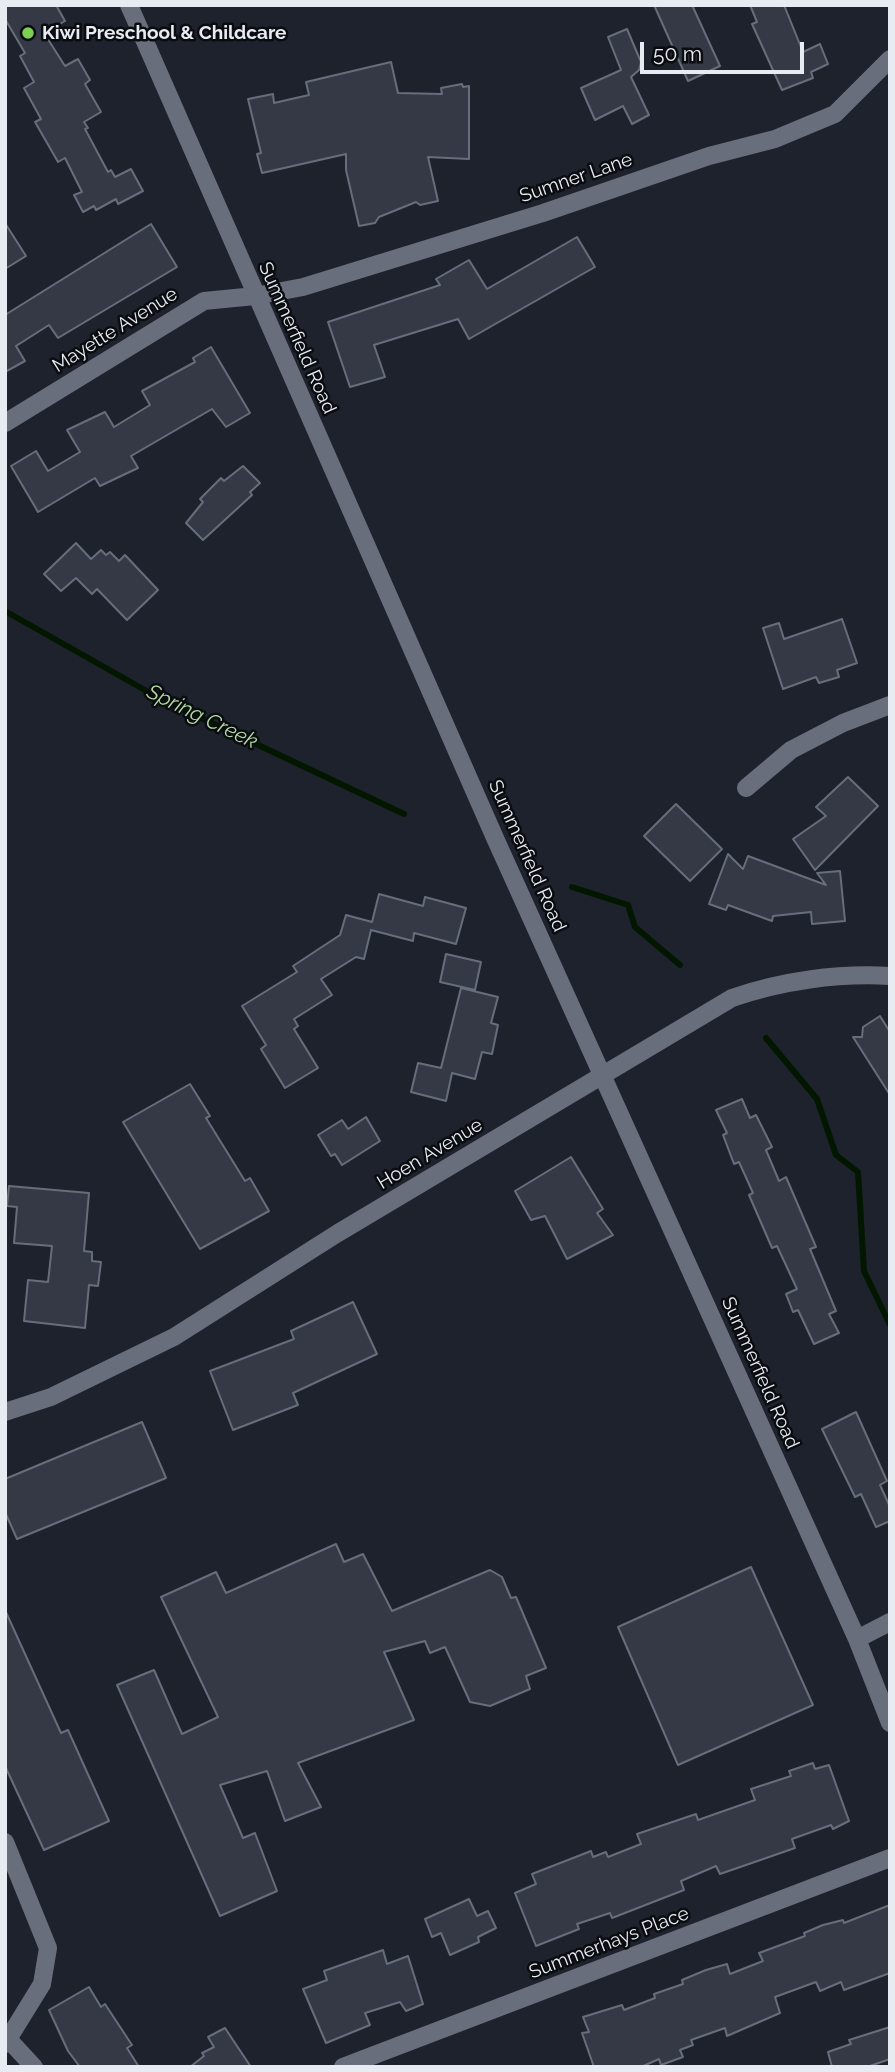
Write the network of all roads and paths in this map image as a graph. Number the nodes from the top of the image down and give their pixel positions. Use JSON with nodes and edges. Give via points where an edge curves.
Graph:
{"nodes":[{"id":1,"x":129,"y":5,"type":"edge"},
{"id":2,"x":890,"y":60,"type":"edge"},
{"id":3,"x":255,"y":296,"type":"junction"},
{"id":4,"x":5,"y":423,"type":"edge"},
{"id":5,"x":890,"y":705,"type":"edge"},
{"id":6,"x":746,"y":788,"type":"dead end"},
{"id":7,"x":890,"y":976,"type":"edge"},
{"id":8,"x":603,"y":1075,"type":"junction"},
{"id":9,"x":5,"y":1412,"type":"edge"},
{"id":10,"x":890,"y":1622,"type":"edge"},
{"id":11,"x":857,"y":1639,"type":"junction"},
{"id":12,"x":890,"y":1723,"type":"edge"},
{"id":13,"x":5,"y":1842,"type":"edge"},
{"id":14,"x":890,"y":1858,"type":"edge"},
{"id":15,"x":7,"y":2042,"type":"edge"},
{"id":16,"x":34,"y":2067,"type":"edge"},
{"id":17,"x":343,"y":2067,"type":"edge"}],
"edges":[{"from":1,"to":3,"type":"street","name":"Summerfield Road"},
{"from":2,"to":3,"type":"street","name":"Sumner Lane","via":[[835,114],[775,139],[709,156],[316,283]]},
{"from":3,"to":4,"type":"street","name":"Mayette Avenue","via":[[204,301]]},
{"from":3,"to":8,"type":"street","name":"Summerfield Road"},
{"from":5,"to":6,"type":"street","via":[[792,750]]},
{"from":7,"to":8,"type":"street","name":"Hoen Avenue","via":[[795,981],[752,991],[732,998]]},
{"from":8,"to":9,"type":"street","name":"Hoen Avenue","via":[[174,1336],[63,1392]]},
{"from":8,"to":11,"type":"street","name":"Summerfield Road"},
{"from":10,"to":11,"type":"street"},
{"from":11,"to":12,"type":"street","name":"Summerfield Road"},
{"from":13,"to":15,"type":"street","via":[[48,1948],[42,1984]]},
{"from":14,"to":17,"type":"street","name":"Summerhays Place"},
{"from":15,"to":16,"type":"street"}]}
